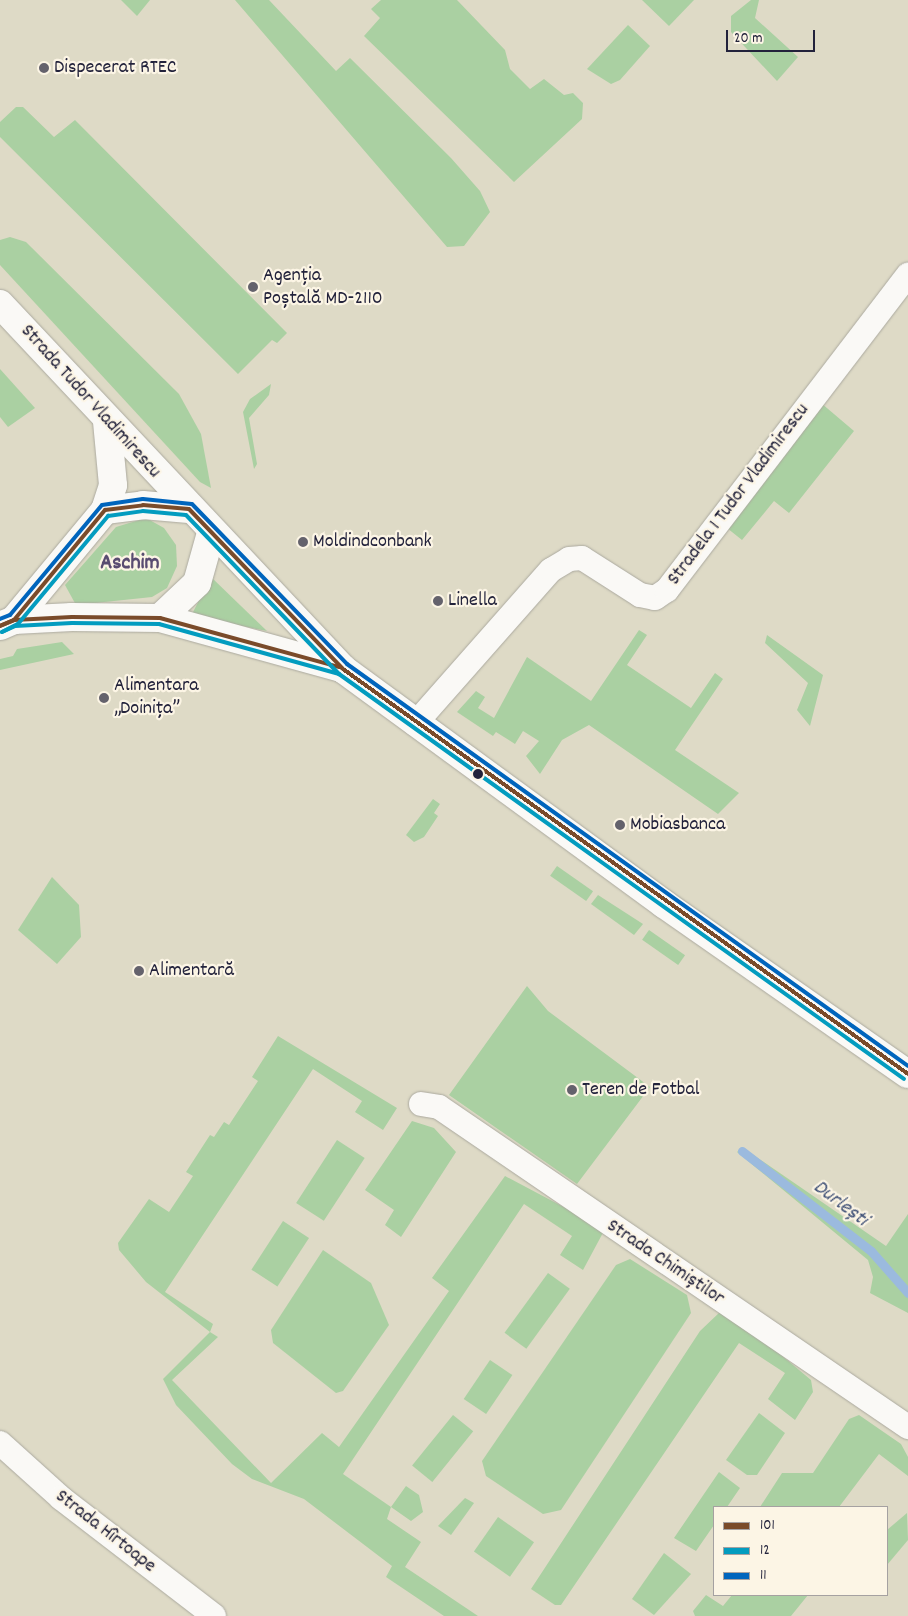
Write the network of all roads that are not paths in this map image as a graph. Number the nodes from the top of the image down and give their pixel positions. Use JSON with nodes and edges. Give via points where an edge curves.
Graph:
{"nodes":[{"id":1,"x":908,"y":275,"type":"edge"},
{"id":2,"x":0,"y":304,"type":"edge"},
{"id":3,"x":107,"y":421,"type":"junction"},
{"id":4,"x":189,"y":509,"type":"junction"},
{"id":5,"x":106,"y":510,"type":"junction"},
{"id":6,"x":211,"y":533,"type":"junction"},
{"id":7,"x":160,"y":618,"type":"junction"},
{"id":8,"x":7,"y":623,"type":"edge"},
{"id":9,"x":343,"y":669,"type":"junction"},
{"id":10,"x":415,"y":724,"type":"junction"},
{"id":11,"x":908,"y":1074,"type":"edge"},
{"id":12,"x":421,"y":1104,"type":"dead end"},
{"id":13,"x":908,"y":1427,"type":"edge"},
{"id":14,"x":0,"y":1444,"type":"edge"},
{"id":15,"x":214,"y":1616,"type":"edge"}],
"edges":[{"from":1,"to":10,"type":"street","name":"Stradela 1 Tudor Vladimirescu","via":[[667,590],[655,598],[640,595],[582,558],[569,559],[551,570]]},
{"from":2,"to":3,"type":"main road","name":"Strada Tudor Vladimirescu"},
{"from":3,"to":4,"type":"main road","name":"Strada Tudor Vladimirescu"},
{"from":3,"to":5,"type":"main road","via":[[113,466]]},
{"from":4,"to":5,"type":"main road","via":[[142,505]]},
{"from":4,"to":6,"type":"main road","name":"Strada Tudor Vladimirescu"},
{"from":5,"to":8,"type":"main road"},
{"from":6,"to":7,"type":"main road","via":[[197,583]]},
{"from":6,"to":9,"type":"main road","name":"Strada Tudor Vladimirescu"},
{"from":7,"to":8,"type":"main road"},
{"from":7,"to":9,"type":"main road"},
{"from":9,"to":10,"type":"main road","name":"Strada Tudor Vladimirescu"},
{"from":10,"to":11,"type":"main road","name":"Strada Tudor Vladimirescu"},
{"from":12,"to":13,"type":"street","name":"Strada Chimiștilor","via":[[439,1107]]},
{"from":14,"to":15,"type":"street","name":"Strada Hîrtoape","via":[[61,1498]]}]}
